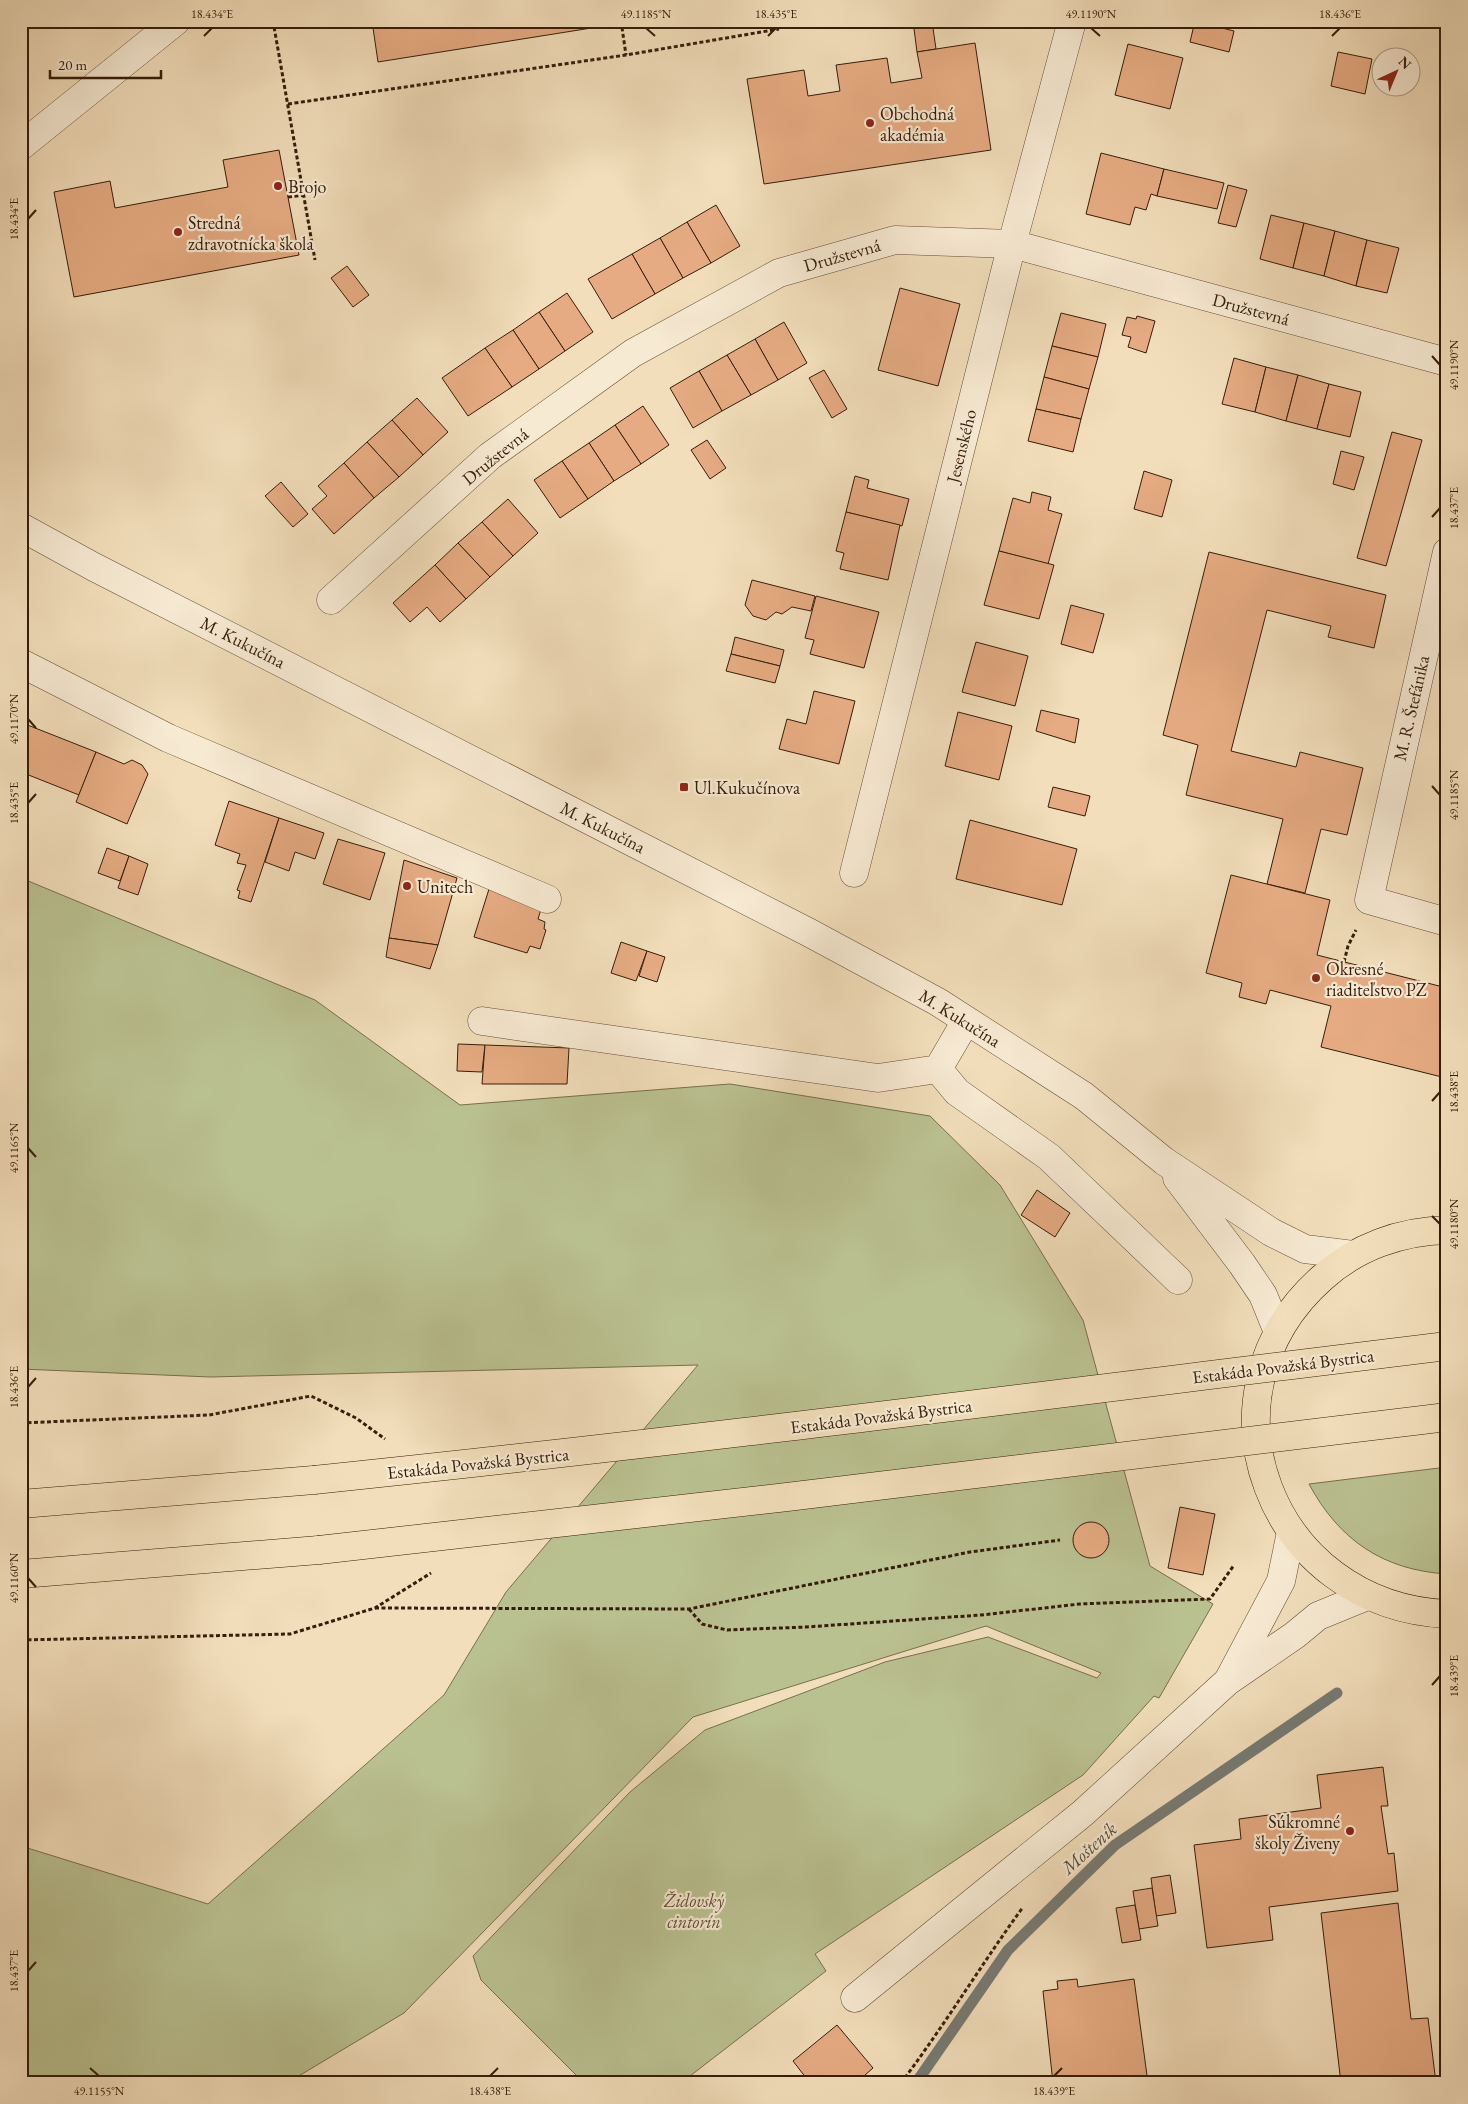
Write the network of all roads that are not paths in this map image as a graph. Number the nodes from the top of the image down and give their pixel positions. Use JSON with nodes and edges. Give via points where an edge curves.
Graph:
{"nodes":[{"id":1,"x":176,"y":21,"type":"edge"},
{"id":2,"x":1072,"y":21,"type":"edge"},
{"id":3,"x":21,"y":146,"type":"edge"},
{"id":4,"x":1012,"y":244,"type":"junction"},
{"id":5,"x":1447,"y":362,"type":"edge"},
{"id":6,"x":21,"y":527,"type":"edge"},
{"id":7,"x":1447,"y":552,"type":"edge"},
{"id":8,"x":331,"y":600,"type":"dead end"},
{"id":9,"x":21,"y":663,"type":"edge"},
{"id":10,"x":854,"y":873,"type":"dead end"},
{"id":11,"x":547,"y":898,"type":"dead end"},
{"id":12,"x":1447,"y":922,"type":"edge"},
{"id":13,"x":482,"y":1021,"type":"dead end"},
{"id":14,"x":966,"y":1021,"type":"junction"},
{"id":15,"x":938,"y":1069,"type":"junction"},
{"id":16,"x":1164,"y":1161,"type":"junction"},
{"id":17,"x":1447,"y":1230,"type":"edge"},
{"id":18,"x":1352,"y":1255,"type":"junction"},
{"id":19,"x":1178,"y":1280,"type":"dead end"},
{"id":20,"x":1278,"y":1332,"type":"junction"},
{"id":21,"x":1447,"y":1346,"type":"edge"},
{"id":22,"x":1447,"y":1416,"type":"edge"},
{"id":23,"x":21,"y":1504,"type":"edge"},
{"id":24,"x":1291,"y":1532,"type":"junction"},
{"id":25,"x":21,"y":1574,"type":"edge"},
{"id":26,"x":1367,"y":1596,"type":"junction"},
{"id":27,"x":1446,"y":1615,"type":"edge"},
{"id":28,"x":1228,"y":1681,"type":"junction"},
{"id":29,"x":855,"y":1998,"type":"dead end"}],
"edges":[{"from":1,"to":3,"type":"street"},
{"from":2,"to":4,"type":"street","name":"Jesenského"},
{"from":4,"to":5,"type":"street","name":"Družstevná"},
{"from":4,"to":8,"type":"street","name":"Družstevná","via":[[896,240],[779,273],[633,354],[490,456]]},
{"from":4,"to":10,"type":"street","name":"Jesenského"},
{"from":6,"to":14,"type":"street","name":"M. Kukučína","via":[[808,932],[938,1002]]},
{"from":7,"to":12,"type":"street","name":"M. R. Štefánika","via":[[1369,900]]},
{"from":9,"to":11,"type":"street","via":[[168,738]]},
{"from":13,"to":15,"type":"street","via":[[878,1078]]},
{"from":14,"to":15,"type":"street"},
{"from":14,"to":16,"type":"street","name":"M. Kukučína","via":[[1084,1096]]},
{"from":15,"to":19,"type":"street","via":[[957,1092],[1050,1157]]},
{"from":16,"to":18,"type":"street","name":"M. Kukučína","via":[[1271,1232],[1306,1248]]},
{"from":16,"to":20,"type":"street","name":"M. Kukučína","via":[[1263,1295]]},
{"from":17,"to":18,"type":"main road","via":[[1404,1235]]},
{"from":18,"to":20,"type":"main road","via":[[1310,1288]]},
{"from":20,"to":24,"type":"main road","via":[[1266,1360],[1256,1418],[1264,1478]]},
{"from":21,"to":23,"type":"main road","name":"Estakáda Považská Bystrica","bridge":true,"via":[[520,1459]]},
{"from":22,"to":25,"type":"main road","bridge":true,"via":[[777,1499],[319,1550]]},
{"from":24,"to":26,"type":"main road","via":[[1325,1569]]},
{"from":24,"to":28,"type":"street","via":[[1281,1580]]},
{"from":26,"to":27,"type":"main road","via":[[1392,1606]]},
{"from":26,"to":28,"type":"street","via":[[1318,1616]]},
{"from":28,"to":29,"type":"street","via":[[1083,1813]]}]}
